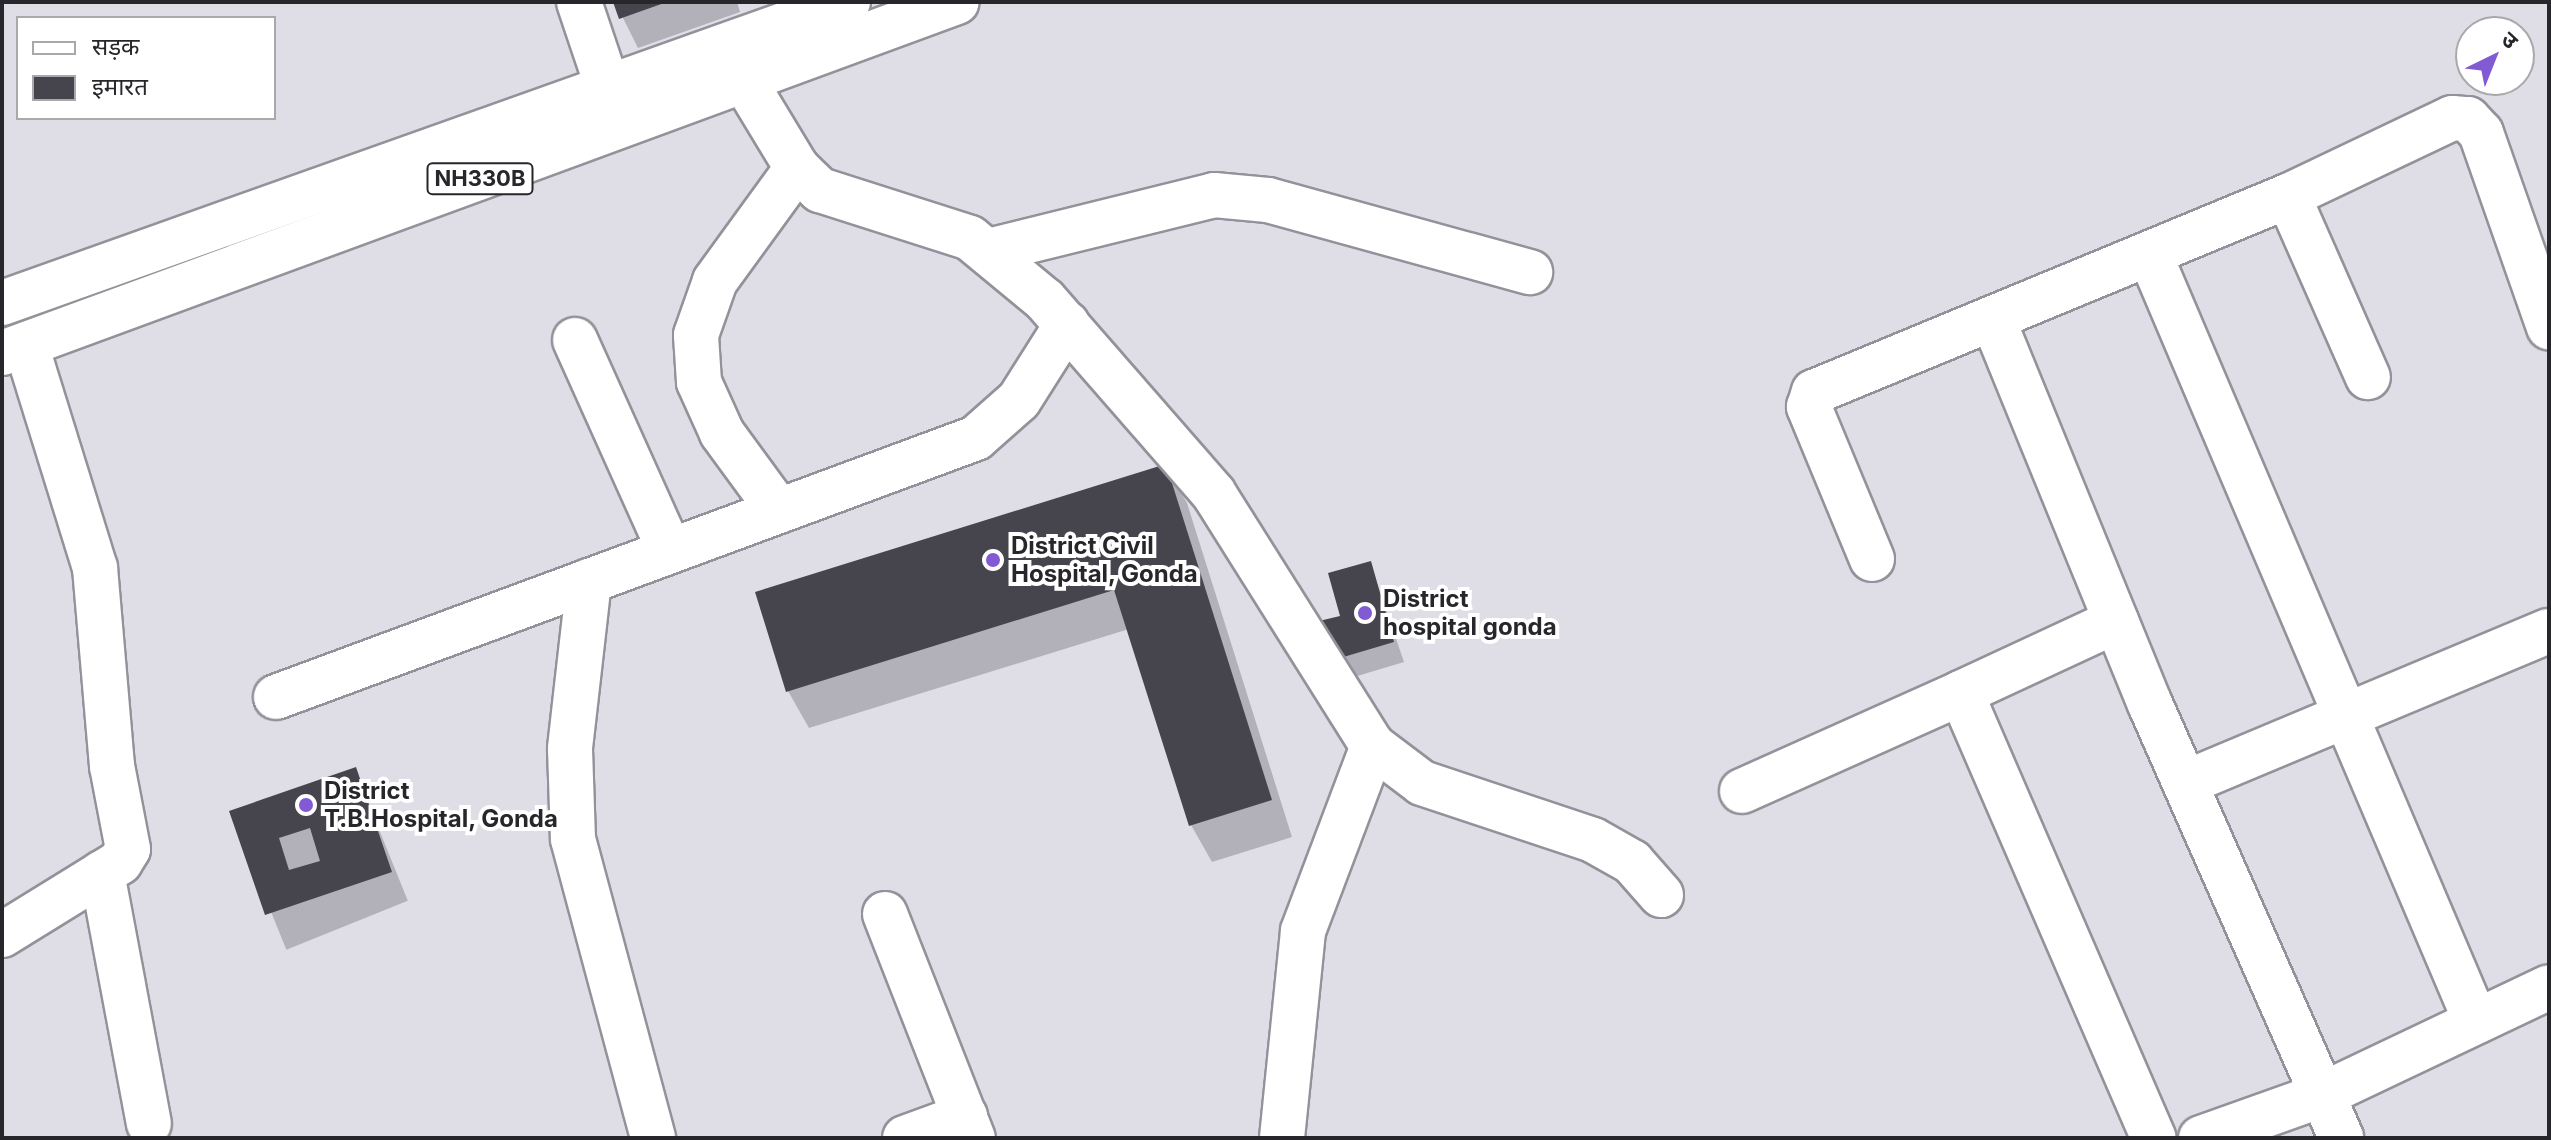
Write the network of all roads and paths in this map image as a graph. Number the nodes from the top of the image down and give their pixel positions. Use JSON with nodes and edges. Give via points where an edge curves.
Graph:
{"nodes":[{"id":1,"x":579,"y":2,"type":"edge"},
{"id":2,"x":848,"y":2,"type":"edge"},
{"id":3,"x":957,"y":2,"type":"edge"},
{"id":4,"x":745,"y":82,"type":"junction"},
{"id":5,"x":607,"y":85,"type":"junction"},
{"id":6,"x":797,"y":168,"type":"junction"},
{"id":7,"x":2288,"y":196,"type":"junction"},
{"id":8,"x":988,"y":251,"type":"junction"},
{"id":9,"x":2150,"y":255,"type":"junction"},
{"id":10,"x":1530,"y":272,"type":"dead end"},
{"id":11,"x":2,"y":303,"type":"edge"},
{"id":12,"x":1994,"y":322,"type":"junction"},
{"id":13,"x":1067,"y":324,"type":"junction"},
{"id":14,"x":2549,"y":327,"type":"edge"},
{"id":15,"x":575,"y":340,"type":"dead end"},
{"id":16,"x":14,"y":349,"type":"edge"},
{"id":17,"x":2368,"y":377,"type":"dead end"},
{"id":18,"x":779,"y":511,"type":"junction"},
{"id":19,"x":670,"y":551,"type":"junction"},
{"id":20,"x":1872,"y":559,"type":"dead end"},
{"id":21,"x":589,"y":581,"type":"junction"},
{"id":22,"x":2116,"y":621,"type":"junction"},
{"id":23,"x":2549,"y":631,"type":"edge"},
{"id":24,"x":1961,"y":693,"type":"junction"},
{"id":25,"x":276,"y":697,"type":"dead end"},
{"id":26,"x":2345,"y":716,"type":"junction"},
{"id":27,"x":1373,"y":746,"type":"junction"},
{"id":28,"x":2185,"y":783,"type":"junction"},
{"id":29,"x":1742,"y":791,"type":"dead end"},
{"id":30,"x":102,"y":873,"type":"junction"},
{"id":31,"x":1661,"y":895,"type":"dead end"},
{"id":32,"x":885,"y":914,"type":"dead end"},
{"id":33,"x":2,"y":935,"type":"edge"},
{"id":34,"x":2549,"y":987,"type":"edge"},
{"id":35,"x":2476,"y":1022,"type":"junction"},
{"id":36,"x":2322,"y":1095,"type":"junction"},
{"id":37,"x":149,"y":1124,"type":"dead end"},
{"id":38,"x":969,"y":1127,"type":"edge"},
{"id":39,"x":653,"y":1138,"type":"edge"},
{"id":40,"x":905,"y":1138,"type":"edge"},
{"id":41,"x":1282,"y":1138,"type":"edge"},
{"id":42,"x":2154,"y":1138,"type":"edge"},
{"id":43,"x":2201,"y":1138,"type":"edge"},
{"id":44,"x":2341,"y":1138,"type":"edge"}],
"edges":[{"from":1,"to":5,"type":"main road"},
{"from":2,"to":5,"type":"main road","number":"NH330B"},
{"from":3,"to":4,"type":"main road","number":"NH330B"},
{"from":4,"to":6,"type":"main road"},
{"from":4,"to":16,"type":"main road","number":"NH330B"},
{"from":5,"to":11,"type":"main road","number":"NH330B"},
{"from":6,"to":8,"type":"main road","via":[[820,190],[944,229]]},
{"from":6,"to":18,"type":"main road","via":[[715,281],[696,335],[699,382],[722,433]]},
{"from":7,"to":9,"type":"main road"},
{"from":7,"to":14,"type":"main road","via":[[2452,118],[2468,119],[2481,133]]},
{"from":7,"to":17,"type":"main road"},
{"from":8,"to":10,"type":"main road","via":[[1214,195],[1268,200]]},
{"from":8,"to":13,"type":"main road"},
{"from":9,"to":12,"type":"main road"},
{"from":9,"to":26,"type":"main road"},
{"from":12,"to":20,"type":"main road","via":[[1837,376],[1814,392],[1809,407]]},
{"from":12,"to":22,"type":"main road"},
{"from":13,"to":18,"type":"main road","via":[[1019,400],[976,438]]},
{"from":13,"to":27,"type":"main road","via":[[1214,494]]},
{"from":15,"to":19,"type":"main road"},
{"from":16,"to":30,"type":"main road","via":[[95,568],[112,766],[128,833],[120,862]]},
{"from":18,"to":19,"type":"main road"},
{"from":19,"to":21,"type":"main road"},
{"from":21,"to":25,"type":"main road"},
{"from":21,"to":39,"type":"main road","via":[[570,749],[573,839]]},
{"from":22,"to":24,"type":"main road"},
{"from":22,"to":28,"type":"main road"},
{"from":23,"to":26,"type":"main road"},
{"from":24,"to":29,"type":"main road"},
{"from":24,"to":42,"type":"main road"},
{"from":26,"to":28,"type":"main road"},
{"from":26,"to":35,"type":"main road"},
{"from":27,"to":31,"type":"main road","via":[[1422,783],[1593,840],[1632,862]]},
{"from":27,"to":41,"type":"main road","via":[[1303,931]]},
{"from":28,"to":36,"type":"main road"},
{"from":30,"to":33,"type":"main road"},
{"from":30,"to":37,"type":"main road"},
{"from":32,"to":38,"type":"main road"},
{"from":34,"to":35,"type":"main road"},
{"from":35,"to":36,"type":"main road"},
{"from":36,"to":43,"type":"main road"},
{"from":36,"to":44,"type":"main road"},
{"from":38,"to":40,"type":"main road"}]}
